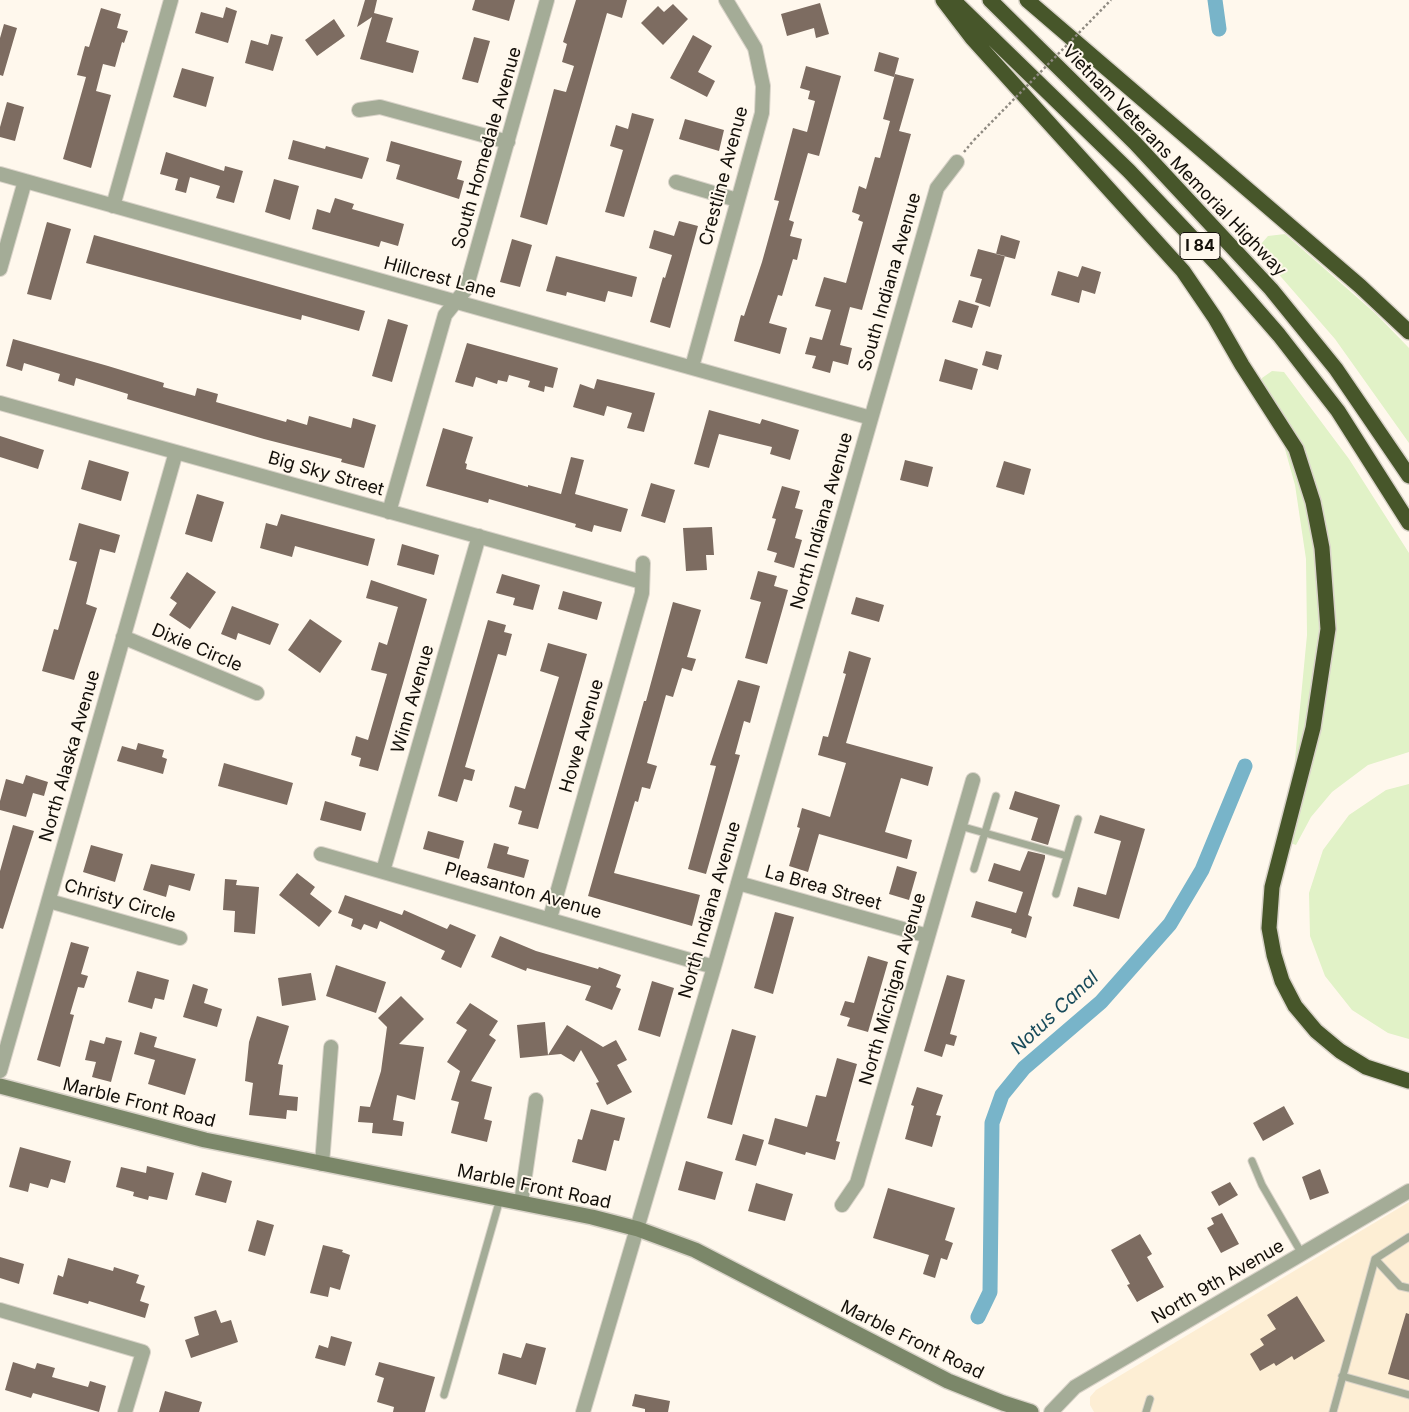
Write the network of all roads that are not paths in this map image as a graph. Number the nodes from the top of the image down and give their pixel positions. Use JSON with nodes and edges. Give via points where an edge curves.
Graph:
{"nodes":[{"id":1,"x":171,"y":0,"type":"edge"},
{"id":2,"x":547,"y":0,"type":"edge"},
{"id":3,"x":726,"y":0,"type":"edge"},
{"id":4,"x":943,"y":0,"type":"edge"},
{"id":5,"x":952,"y":0,"type":"edge"},
{"id":6,"x":990,"y":0,"type":"edge"},
{"id":7,"x":1027,"y":0,"type":"edge"},
{"id":8,"x":359,"y":110,"type":"dead end"},
{"id":9,"x":508,"y":142,"type":"junction"},
{"id":10,"x":957,"y":162,"type":"dead end"},
{"id":11,"x":0,"y":174,"type":"edge"},
{"id":12,"x":25,"y":181,"type":"junction"},
{"id":13,"x":676,"y":182,"type":"dead end"},
{"id":14,"x":737,"y":200,"type":"junction"},
{"id":15,"x":113,"y":206,"type":"junction"},
{"id":16,"x":0,"y":269,"type":"edge"},
{"id":17,"x":456,"y":302,"type":"junction"},
{"id":18,"x":1409,"y":332,"type":"edge"},
{"id":19,"x":692,"y":367,"type":"junction"},
{"id":20,"x":0,"y":403,"type":"edge"},
{"id":21,"x":871,"y":418,"type":"junction"},
{"id":22,"x":176,"y":452,"type":"junction"},
{"id":23,"x":1409,"y":476,"type":"edge"},
{"id":24,"x":389,"y":512,"type":"junction"},
{"id":25,"x":1409,"y":523,"type":"edge"},
{"id":26,"x":479,"y":536,"type":"junction"},
{"id":27,"x":643,"y":563,"type":"dead end"},
{"id":28,"x":642,"y":582,"type":"junction"},
{"id":29,"x":123,"y":637,"type":"junction"},
{"id":30,"x":257,"y":693,"type":"dead end"},
{"id":31,"x":974,"y":780,"type":"dead end"},
{"id":32,"x":996,"y":796,"type":"dead end"},
{"id":33,"x":1078,"y":819,"type":"dead end"},
{"id":34,"x":960,"y":826,"type":"junction"},
{"id":35,"x":985,"y":832,"type":"junction"},
{"id":36,"x":320,"y":854,"type":"dead end"},
{"id":37,"x":1067,"y":856,"type":"junction"},
{"id":38,"x":974,"y":869,"type":"dead end"},
{"id":39,"x":383,"y":871,"type":"junction"},
{"id":40,"x":738,"y":883,"type":"junction"},
{"id":41,"x":1056,"y":894,"type":"dead end"},
{"id":42,"x":49,"y":901,"type":"junction"},
{"id":43,"x":550,"y":918,"type":"junction"},
{"id":44,"x":928,"y":936,"type":"junction"},
{"id":45,"x":180,"y":938,"type":"dead end"},
{"id":46,"x":714,"y":967,"type":"junction"},
{"id":47,"x":331,"y":1046,"type":"dead end"},
{"id":48,"x":0,"y":1071,"type":"edge"},
{"id":49,"x":1409,"y":1081,"type":"edge"},
{"id":50,"x":0,"y":1086,"type":"edge"},
{"id":51,"x":536,"y":1100,"type":"dead end"},
{"id":52,"x":1252,"y":1161,"type":"dead end"},
{"id":53,"x":322,"y":1164,"type":"junction"},
{"id":54,"x":1409,"y":1191,"type":"edge"},
{"id":55,"x":500,"y":1198,"type":"junction"},
{"id":56,"x":522,"y":1203,"type":"junction"},
{"id":57,"x":842,"y":1205,"type":"dead end"},
{"id":58,"x":638,"y":1229,"type":"junction"},
{"id":59,"x":1409,"y":1237,"type":"edge"},
{"id":60,"x":1302,"y":1254,"type":"junction"},
{"id":61,"x":1375,"y":1259,"type":"junction"},
{"id":62,"x":1409,"y":1288,"type":"edge"},
{"id":63,"x":0,"y":1310,"type":"edge"},
{"id":64,"x":1342,"y":1376,"type":"junction"},
{"id":65,"x":444,"y":1395,"type":"dead end"},
{"id":66,"x":1409,"y":1395,"type":"edge"},
{"id":67,"x":1150,"y":1399,"type":"dead end"},
{"id":68,"x":999,"y":1408,"type":"edge"},
{"id":69,"x":125,"y":1412,"type":"edge"},
{"id":70,"x":583,"y":1412,"type":"edge"},
{"id":71,"x":1031,"y":1412,"type":"edge"},
{"id":72,"x":1051,"y":1412,"type":"edge"},
{"id":73,"x":1146,"y":1412,"type":"edge"},
{"id":74,"x":1333,"y":1412,"type":"edge"}],
"edges":[{"from":1,"to":15,"type":"street"},
{"from":2,"to":9,"type":"street","name":"South Homedale Avenue"},
{"from":3,"to":14,"type":"street","name":"Crestline Avenue","via":[[755,48],[763,86],[762,113]]},
{"from":4,"to":49,"type":"highway","via":[[972,38],[1183,271],[1296,449],[1322,548],[1328,629],[1313,728],[1272,887],[1269,928],[1282,981],[1295,1006],[1316,1031],[1366,1067]]},
{"from":5,"to":25,"type":"highway","number":"I 84","via":[[1129,171],[1261,314],[1338,411]]},
{"from":6,"to":23,"type":"highway","name":"Vietnam Veterans Memorial Highway","number":"I 84","via":[[1135,143],[1271,289],[1336,369]]},
{"from":7,"to":18,"type":"highway","via":[[1360,286]]},
{"from":8,"to":9,"type":"street","via":[[380,106]]},
{"from":9,"to":17,"type":"street","name":"South Homedale Avenue","via":[[466,289]]},
{"from":10,"to":21,"type":"street","name":"South Indiana Avenue","via":[[937,188]]},
{"from":11,"to":12,"type":"street","name":"Hillcrest Lane"},
{"from":12,"to":15,"type":"street","name":"Hillcrest Lane"},
{"from":12,"to":16,"type":"street"},
{"from":13,"to":14,"type":"street"},
{"from":14,"to":19,"type":"street","name":"Crestline Avenue"},
{"from":15,"to":17,"type":"street","name":"Hillcrest Lane"},
{"from":17,"to":19,"type":"street","name":"Hillcrest Lane"},
{"from":17,"to":24,"type":"street","name":"South Homedale Avenue","via":[[445,315]]},
{"from":19,"to":21,"type":"street","name":"Hillcrest Lane"},
{"from":20,"to":22,"type":"street","name":"Big Sky Street"},
{"from":21,"to":40,"type":"street","name":"North Indiana Avenue"},
{"from":22,"to":24,"type":"street","name":"Big Sky Street"},
{"from":22,"to":29,"type":"street","name":"North Alaska Avenue"},
{"from":24,"to":26,"type":"street","name":"Big Sky Street"},
{"from":26,"to":28,"type":"street","name":"Big Sky Street"},
{"from":26,"to":39,"type":"street","name":"Winn Avenue"},
{"from":27,"to":28,"type":"street","name":"Howe Avenue"},
{"from":28,"to":43,"type":"street","name":"Howe Avenue","via":[[642,593]]},
{"from":29,"to":30,"type":"street","name":"Dixie Circle"},
{"from":29,"to":42,"type":"street","name":"North Alaska Avenue"},
{"from":31,"to":34,"type":"street","name":"North Michigan Avenue"},
{"from":32,"to":35,"type":"lane"},
{"from":33,"to":37,"type":"lane"},
{"from":34,"to":35,"type":"lane"},
{"from":34,"to":44,"type":"street","name":"North Michigan Avenue"},
{"from":35,"to":37,"type":"lane"},
{"from":35,"to":38,"type":"lane"},
{"from":36,"to":39,"type":"street","name":"Pleasanton Avenue"},
{"from":37,"to":41,"type":"lane"},
{"from":39,"to":43,"type":"street","name":"Pleasanton Avenue"},
{"from":40,"to":44,"type":"street","name":"La Brea Street"},
{"from":40,"to":46,"type":"street","name":"North Indiana Avenue"},
{"from":42,"to":45,"type":"street","name":"Christy Circle"},
{"from":42,"to":48,"type":"street","name":"North Alaska Avenue"},
{"from":43,"to":46,"type":"street","name":"Pleasanton Avenue"},
{"from":44,"to":57,"type":"street","name":"North Michigan Avenue","via":[[857,1183]]},
{"from":46,"to":58,"type":"street","name":"North Indiana Avenue"},
{"from":47,"to":53,"type":"street"},
{"from":50,"to":53,"type":"street","name":"Marble Front Road","via":[[205,1140]]},
{"from":51,"to":56,"type":"street"},
{"from":52,"to":60,"type":"lane","via":[[1262,1185]]},
{"from":53,"to":55,"type":"street","name":"Marble Front Road"},
{"from":54,"to":60,"type":"street","name":"North 9th Avenue"},
{"from":55,"to":56,"type":"street","name":"Marble Front Road"},
{"from":55,"to":65,"type":"lane"},
{"from":56,"to":58,"type":"street","name":"Marble Front Road"},
{"from":58,"to":68,"type":"street","name":"Marble Front Road","via":[[694,1250]]},
{"from":58,"to":70,"type":"street","name":"North Indiana Avenue"},
{"from":59,"to":61,"type":"lane"},
{"from":60,"to":72,"type":"street","name":"North 9th Avenue","via":[[1074,1387]]},
{"from":61,"to":62,"type":"lane","via":[[1400,1286]]},
{"from":61,"to":64,"type":"lane"},
{"from":63,"to":69,"type":"street","via":[[143,1352]]},
{"from":64,"to":66,"type":"lane"},
{"from":64,"to":74,"type":"lane"},
{"from":67,"to":73,"type":"lane"},
{"from":68,"to":71,"type":"street","name":"Marble Front Road"}]}
